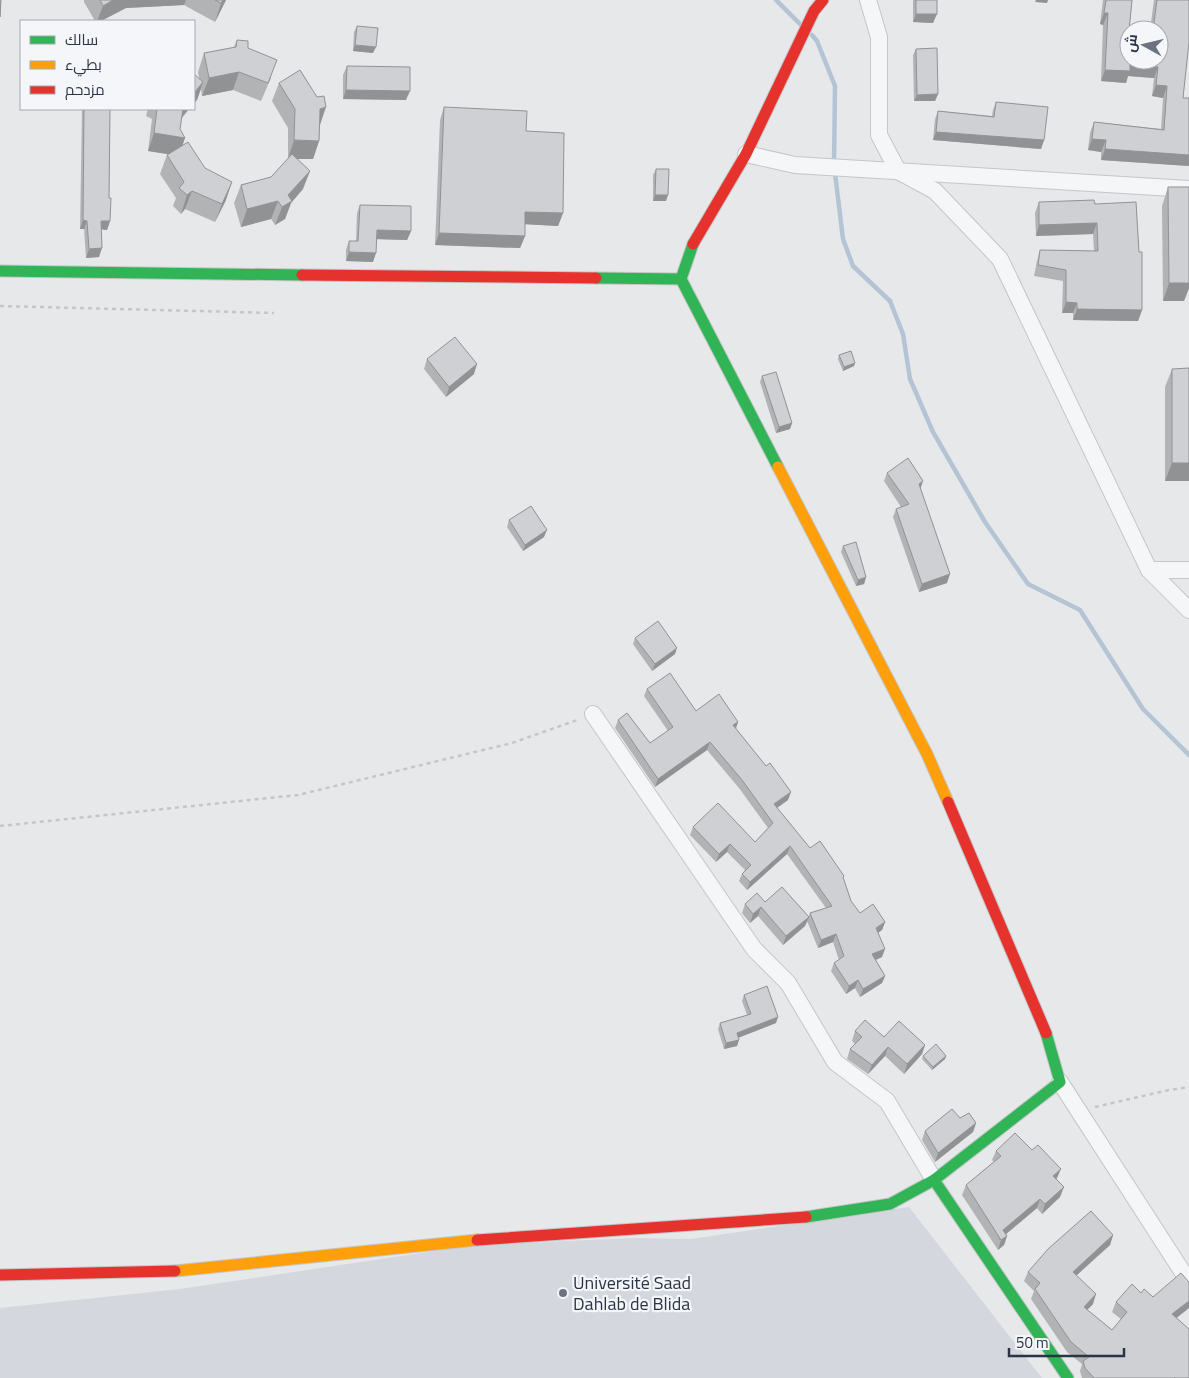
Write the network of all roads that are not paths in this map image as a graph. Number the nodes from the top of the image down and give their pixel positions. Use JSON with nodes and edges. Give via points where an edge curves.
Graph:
{"nodes":[{"id":1,"x":823,"y":0,"type":"edge"},
{"id":2,"x":868,"y":0,"type":"edge"},
{"id":3,"x":746,"y":154,"type":"junction"},
{"id":4,"x":898,"y":171,"type":"junction"},
{"id":5,"x":1189,"y":189,"type":"edge"},
{"id":6,"x":0,"y":271,"type":"edge"},
{"id":7,"x":682,"y":279,"type":"junction"},
{"id":8,"x":1149,"y":570,"type":"junction"},
{"id":9,"x":1189,"y":570,"type":"edge"},
{"id":10,"x":1189,"y":610,"type":"edge"},
{"id":11,"x":594,"y":714,"type":"road end"},
{"id":12,"x":1060,"y":1082,"type":"junction"},
{"id":13,"x":934,"y":1180,"type":"junction"},
{"id":14,"x":0,"y":1275,"type":"edge"},
{"id":15,"x":1189,"y":1282,"type":"edge"},
{"id":16,"x":1068,"y":1378,"type":"edge"}],
"edges":[{"from":1,"to":3,"type":"street","via":[[814,11]]},
{"from":2,"to":4,"type":"street","via":[[879,37],[879,135]]},
{"from":3,"to":4,"type":"street","via":[[795,165]]},
{"from":3,"to":7,"type":"street","via":[[690,247]]},
{"from":4,"to":5,"type":"street"},
{"from":4,"to":8,"type":"street","via":[[935,191],[1000,259]]},
{"from":6,"to":7,"type":"street"},
{"from":7,"to":12,"type":"street","via":[[927,754],[1043,1023]]},
{"from":8,"to":9,"type":"street"},
{"from":8,"to":10,"type":"street"},
{"from":11,"to":13,"type":"street","via":[[754,949],[788,983],[834,1062],[887,1101]]},
{"from":12,"to":13,"type":"street"},
{"from":12,"to":15,"type":"street"},
{"from":13,"to":14,"type":"street","via":[[890,1204],[792,1219],[485,1238],[186,1271]]},
{"from":13,"to":16,"type":"street"}]}
